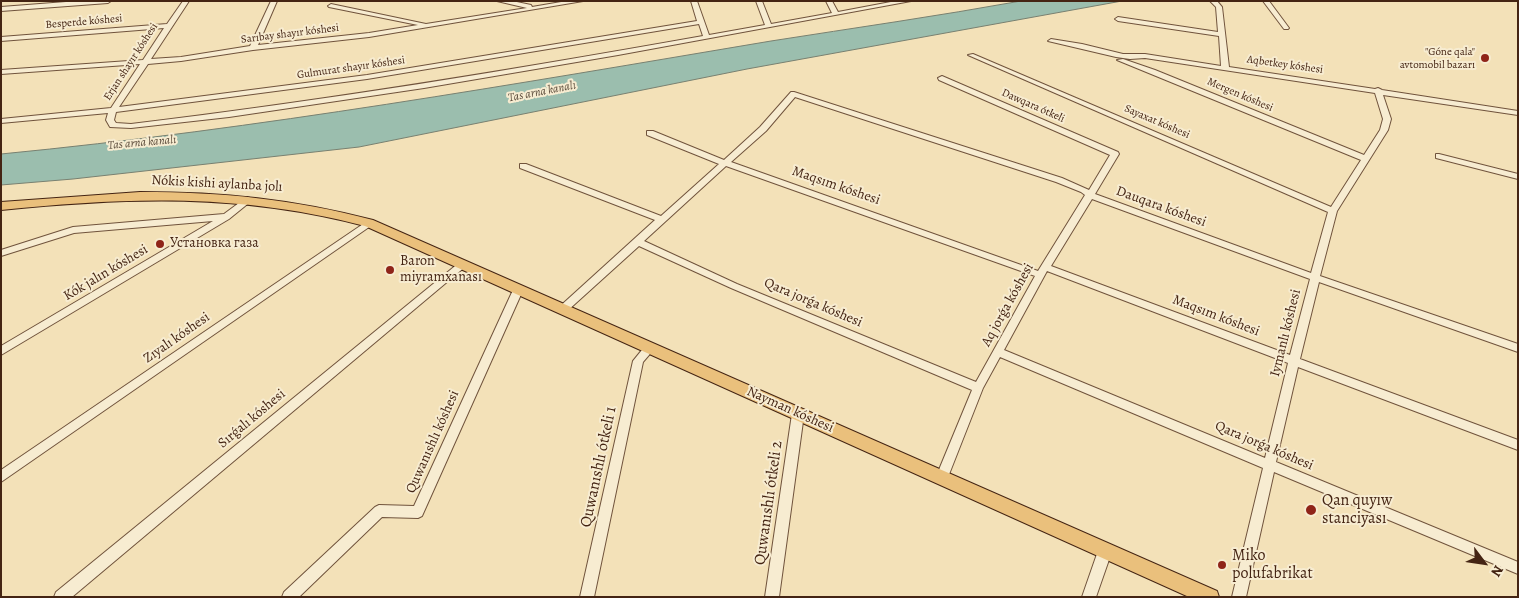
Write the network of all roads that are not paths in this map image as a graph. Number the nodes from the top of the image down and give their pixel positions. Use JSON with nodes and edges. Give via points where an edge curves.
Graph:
{"nodes":[{"id":1,"x":108,"y":1,"type":"edge"},
{"id":2,"x":186,"y":1,"type":"edge"},
{"id":3,"x":274,"y":1,"type":"edge"},
{"id":4,"x":500,"y":1,"type":"edge"},
{"id":5,"x":580,"y":1,"type":"edge"},
{"id":6,"x":694,"y":1,"type":"edge"},
{"id":7,"x":759,"y":1,"type":"edge"},
{"id":8,"x":829,"y":1,"type":"edge"},
{"id":9,"x":908,"y":1,"type":"edge"},
{"id":10,"x":1213,"y":1,"type":"edge"},
{"id":11,"x":1266,"y":1,"type":"edge"},
{"id":12,"x":899,"y":2,"type":"edge"},
{"id":13,"x":331,"y":6,"type":"dead end"},
{"id":14,"x":538,"y":8,"type":"junction"},
{"id":15,"x":1,"y":10,"type":"edge"},
{"id":16,"x":836,"y":14,"type":"junction"},
{"id":17,"x":1118,"y":20,"type":"dead end"},
{"id":18,"x":701,"y":22,"type":"junction"},
{"id":19,"x":430,"y":25,"type":"junction"},
{"id":20,"x":168,"y":26,"type":"junction"},
{"id":21,"x":769,"y":26,"type":"junction"},
{"id":22,"x":1286,"y":28,"type":"dead end"},
{"id":23,"x":1222,"y":35,"type":"junction"},
{"id":24,"x":706,"y":36,"type":"junction"},
{"id":25,"x":1,"y":39,"type":"edge"},
{"id":26,"x":1051,"y":41,"type":"dead end"},
{"id":27,"x":253,"y":48,"type":"junction"},
{"id":28,"x":1104,"y":54,"type":"junction"},
{"id":29,"x":971,"y":55,"type":"dead end"},
{"id":30,"x":145,"y":61,"type":"junction"},
{"id":31,"x":1225,"y":67,"type":"junction"},
{"id":32,"x":1,"y":72,"type":"edge"},
{"id":33,"x":942,"y":78,"type":"dead end"},
{"id":34,"x":1378,"y":90,"type":"junction"},
{"id":35,"x":113,"y":110,"type":"junction"},
{"id":36,"x":1518,"y":113,"type":"edge"},
{"id":37,"x":1,"y":121,"type":"edge"},
{"id":38,"x":650,"y":133,"type":"dead end"},
{"id":39,"x":1115,"y":154,"type":"joint"},
{"id":40,"x":1439,"y":156,"type":"dead end"},
{"id":41,"x":1366,"y":159,"type":"junction"},
{"id":42,"x":725,"y":163,"type":"junction"},
{"id":43,"x":522,"y":166,"type":"dead end"},
{"id":44,"x":1518,"y":177,"type":"edge"},
{"id":45,"x":1090,"y":196,"type":"junction"},
{"id":46,"x":247,"y":200,"type":"junction"},
{"id":47,"x":1,"y":206,"type":"edge"},
{"id":48,"x":1333,"y":211,"type":"junction"},
{"id":49,"x":226,"y":217,"type":"junction"},
{"id":50,"x":663,"y":220,"type":"junction"},
{"id":51,"x":369,"y":223,"type":"junction"},
{"id":52,"x":639,"y":242,"type":"junction"},
{"id":53,"x":1,"y":253,"type":"edge"},
{"id":54,"x":463,"y":264,"type":"junction"},
{"id":55,"x":1043,"y":271,"type":"junction"},
{"id":56,"x":1314,"y":277,"type":"junction"},
{"id":57,"x":518,"y":290,"type":"junction"},
{"id":58,"x":562,"y":309,"type":"junction"},
{"id":59,"x":650,"y":348,"type":"junction"},
{"id":60,"x":1518,"y":348,"type":"edge"},
{"id":61,"x":1,"y":351,"type":"edge"},
{"id":62,"x":998,"y":352,"type":"junction"},
{"id":63,"x":1294,"y":361,"type":"junction"},
{"id":64,"x":978,"y":388,"type":"junction"},
{"id":65,"x":798,"y":414,"type":"junction"},
{"id":66,"x":1518,"y":445,"type":"edge"},
{"id":67,"x":1269,"y":465,"type":"junction"},
{"id":68,"x":1,"y":477,"type":"edge"},
{"id":69,"x":942,"y":477,"type":"junction"},
{"id":70,"x":1105,"y":551,"type":"junction"},
{"id":71,"x":1518,"y":568,"type":"edge"},
{"id":72,"x":61,"y":597,"type":"edge"},
{"id":73,"x":289,"y":597,"type":"edge"},
{"id":74,"x":587,"y":597,"type":"edge"},
{"id":75,"x":772,"y":597,"type":"edge"},
{"id":76,"x":1089,"y":597,"type":"edge"},
{"id":77,"x":1210,"y":597,"type":"edge"},
{"id":78,"x":1240,"y":597,"type":"edge"}],
"edges":[{"from":1,"to":15,"type":"street"},
{"from":2,"to":20,"type":"street","name":"Erjan shayır kóshesi"},
{"from":3,"to":27,"type":"street"},
{"from":4,"to":14,"type":"street"},
{"from":5,"to":14,"type":"street","name":"Sarıbay shayır kóshesi"},
{"from":6,"to":18,"type":"street"},
{"from":7,"to":21,"type":"street"},
{"from":8,"to":16,"type":"street"},
{"from":9,"to":12,"type":"street"},
{"from":10,"to":23,"type":"street","via":[[1219,7]]},
{"from":11,"to":22,"type":"street"},
{"from":12,"to":16,"type":"street"},
{"from":13,"to":19,"type":"street"},
{"from":14,"to":19,"type":"street","name":"Sarıbay shayır kóshesi"},
{"from":16,"to":21,"type":"street"},
{"from":17,"to":23,"type":"street"},
{"from":18,"to":24,"type":"street"},
{"from":18,"to":35,"type":"street","name":"Gulmurat shayır kóshesi","via":[[367,77]]},
{"from":19,"to":27,"type":"street","name":"Sarıbay shayır kóshesi"},
{"from":20,"to":25,"type":"street","name":"Besperde kóshesi"},
{"from":20,"to":30,"type":"street","name":"Erjan shayır kóshesi"},
{"from":21,"to":24,"type":"street"},
{"from":23,"to":31,"type":"street"},
{"from":24,"to":35,"type":"street","via":[[255,112],[117,127],[111,123]]},
{"from":26,"to":28,"type":"street","name":"Aqbetkey kóshesi","via":[[1086,47]]},
{"from":27,"to":30,"type":"street","name":"Sarıbay shayır kóshesi","via":[[191,58]]},
{"from":28,"to":31,"type":"street","name":"Aqbetkey kóshesi"},
{"from":28,"to":41,"type":"street","name":"Mergen kóshesi"},
{"from":29,"to":48,"type":"street","name":"Sayaxat kóshesi"},
{"from":30,"to":32,"type":"street","name":"Sarıbay shayır kóshesi"},
{"from":30,"to":35,"type":"street","name":"Erjan shayır kóshesi"},
{"from":31,"to":34,"type":"street","name":"Aqbetkey kóshesi"},
{"from":33,"to":39,"type":"street","name":"Dawqara ótkeli"},
{"from":34,"to":36,"type":"street","name":"Aqbetkey kóshesi"},
{"from":34,"to":41,"type":"street","name":"Iymanlı kóshesi","via":[[1387,119]]},
{"from":35,"to":37,"type":"street","name":"Gulmurat shayır kóshesi"},
{"from":38,"to":42,"type":"street","name":"Maqsım kóshesi"},
{"from":39,"to":45,"type":"street","name":"Aq jorǵa kóshesi"},
{"from":40,"to":44,"type":"street"},
{"from":41,"to":48,"type":"street","name":"Iymanlı kóshesi"},
{"from":42,"to":45,"type":"street","name":"Dauqara kóshesi","via":[[763,129],[794,94],[1059,180],[1084,190]]},
{"from":42,"to":50,"type":"street"},
{"from":42,"to":55,"type":"street","name":"Maqsım kóshesi"},
{"from":43,"to":50,"type":"street"},
{"from":45,"to":55,"type":"street","name":"Aq jorǵa kóshesi"},
{"from":45,"to":56,"type":"street","name":"Dauqara kóshesi"},
{"from":46,"to":47,"type":"main road","name":"Nókis kishi aylanba jolı","via":[[174,194],[92,196]]},
{"from":46,"to":49,"type":"street","name":"Kók jalın kóshesi"},
{"from":46,"to":51,"type":"main road","name":"Nókis kishi aylanba jolı","via":[[293,204]]},
{"from":48,"to":56,"type":"street","name":"Iymanlı kóshesi"},
{"from":49,"to":53,"type":"street","via":[[73,230]]},
{"from":49,"to":61,"type":"street","name":"Kók jalın kóshesi"},
{"from":50,"to":52,"type":"street"},
{"from":51,"to":54,"type":"main road","name":"Nayman kóshesi"},
{"from":51,"to":68,"type":"street","name":"Zıyalı kóshesi"},
{"from":52,"to":58,"type":"street"},
{"from":52,"to":64,"type":"street","name":"Qara jorǵa kóshesi","via":[[734,286]]},
{"from":54,"to":57,"type":"main road","name":"Nayman kóshesi"},
{"from":54,"to":72,"type":"street","name":"Sırǵalı kóshesi"},
{"from":55,"to":62,"type":"street","name":"Aq jorǵa kóshesi"},
{"from":55,"to":63,"type":"street","name":"Maqsım kóshesi"},
{"from":56,"to":60,"type":"street","name":"Dauqara kóshesi"},
{"from":56,"to":63,"type":"street","name":"Iymanlı kóshesi"},
{"from":57,"to":58,"type":"main road","name":"Nayman kóshesi"},
{"from":57,"to":73,"type":"street","name":"Quwanıshlı kóshesi","via":[[418,512],[379,511]]},
{"from":58,"to":59,"type":"main road","name":"Nayman kóshesi"},
{"from":59,"to":65,"type":"main road","name":"Nayman kóshesi"},
{"from":59,"to":74,"type":"street","name":"Quwanıshlı ótkeli 1","via":[[638,361]]},
{"from":62,"to":64,"type":"street","name":"Aq jorǵa kóshesi"},
{"from":62,"to":67,"type":"street","name":"Qara jorǵa kóshesi"},
{"from":63,"to":66,"type":"street","name":"Maqsım kóshesi"},
{"from":63,"to":67,"type":"street","name":"Iymanlı kóshesi"},
{"from":64,"to":69,"type":"street","name":"Aq jorǵa kóshesi"},
{"from":65,"to":69,"type":"main road","name":"Nayman kóshesi"},
{"from":65,"to":75,"type":"street","name":"Quwanıshlı ótkeli 2"},
{"from":67,"to":71,"type":"street","name":"Qara jorǵa kóshesi"},
{"from":67,"to":78,"type":"street","name":"Iymanlı kóshesi"},
{"from":69,"to":70,"type":"main road","name":"Nayman kóshesi"},
{"from":70,"to":76,"type":"street"},
{"from":70,"to":77,"type":"main road","name":"Nayman kóshesi"}]}
